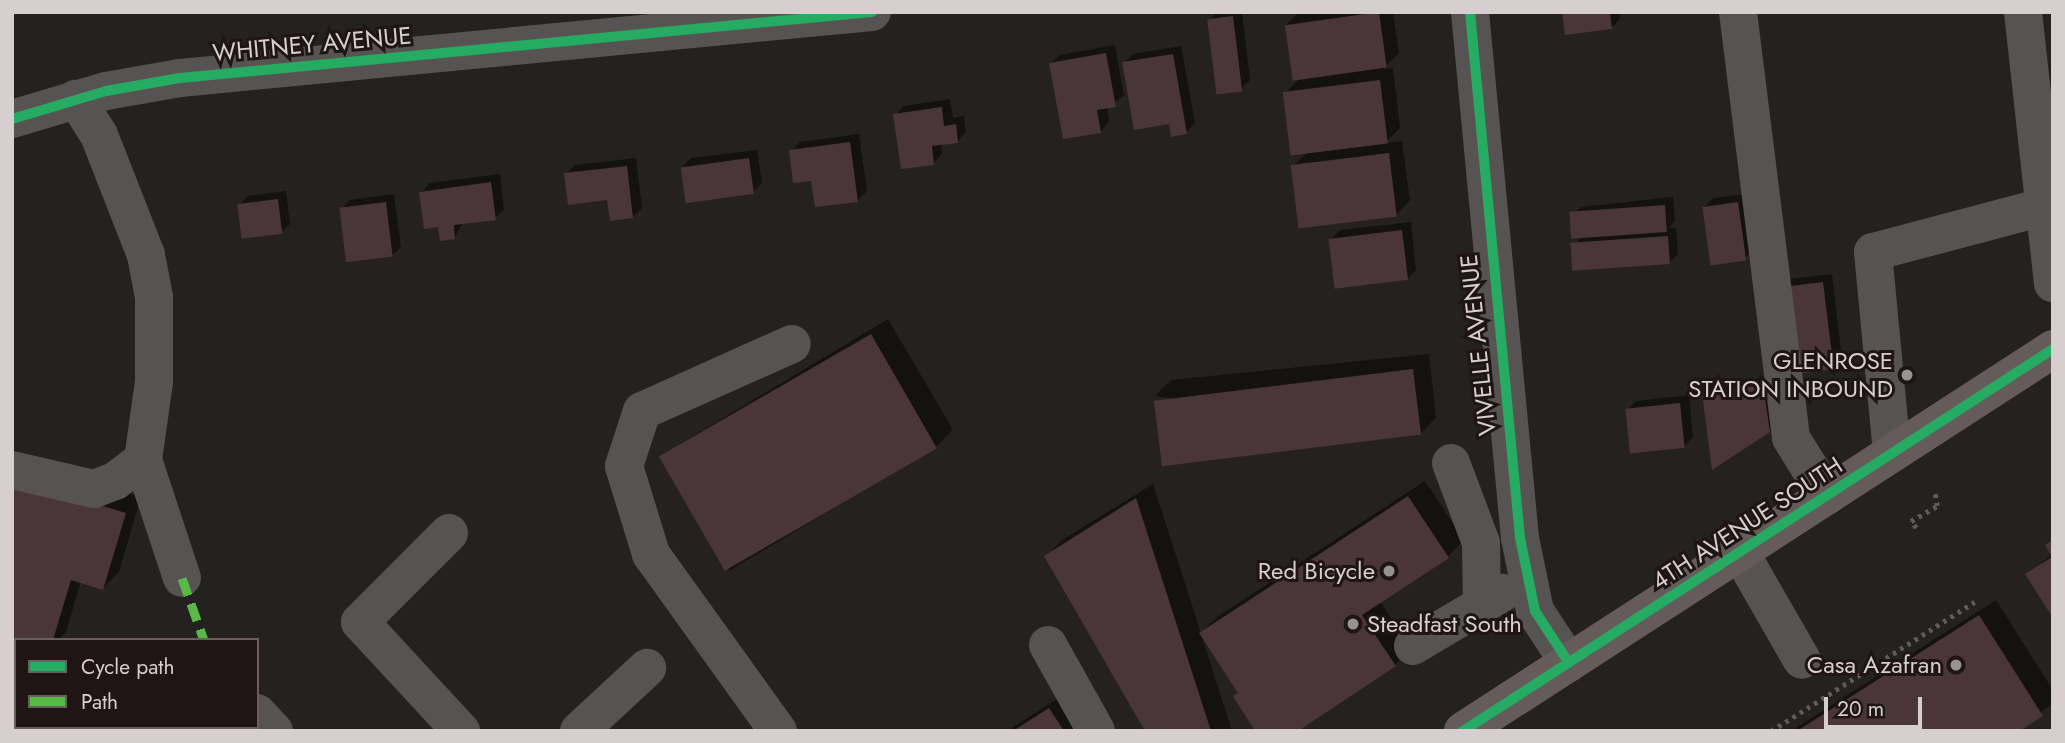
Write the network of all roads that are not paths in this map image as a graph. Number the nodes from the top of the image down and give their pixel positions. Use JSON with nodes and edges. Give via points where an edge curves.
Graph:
{"nodes":[{"id":1,"x":872,"y":12,"type":"edge"},
{"id":2,"x":1469,"y":12,"type":"edge"},
{"id":3,"x":1738,"y":12,"type":"edge"},
{"id":4,"x":2023,"y":12,"type":"edge"},
{"id":5,"x":2040,"y":55,"type":"edge"},
{"id":6,"x":76,"y":99,"type":"junction"},
{"id":7,"x":12,"y":119,"type":"edge"},
{"id":8,"x":2045,"y":154,"type":"edge"},
{"id":9,"x":2043,"y":207,"type":"junction"},
{"id":10,"x":2053,"y":283,"type":"edge"},
{"id":11,"x":792,"y":344,"type":"dead end"},
{"id":12,"x":2053,"y":349,"type":"edge"},
{"id":13,"x":1892,"y":453,"type":"junction"},
{"id":14,"x":143,"y":460,"type":"junction"},
{"id":15,"x":1451,"y":463,"type":"dead end"},
{"id":16,"x":12,"y":470,"type":"edge"},
{"id":17,"x":1827,"y":496,"type":"junction"},
{"id":18,"x":449,"y":533,"type":"dead end"},
{"id":19,"x":1741,"y":554,"type":"junction"},
{"id":20,"x":1528,"y":577,"type":"junction"},
{"id":21,"x":182,"y":578,"type":"dead end"},
{"id":22,"x":1482,"y":605,"type":"junction"},
{"id":23,"x":1048,"y":645,"type":"dead end"},
{"id":24,"x":1413,"y":646,"type":"dead end"},
{"id":25,"x":1802,"y":660,"type":"dead end"},
{"id":26,"x":1569,"y":663,"type":"junction"},
{"id":27,"x":647,"y":668,"type":"dead end"},
{"id":28,"x":259,"y":715,"type":"edge"},
{"id":29,"x":274,"y":731,"type":"edge"},
{"id":30,"x":461,"y":731,"type":"edge"},
{"id":31,"x":579,"y":731,"type":"edge"},
{"id":32,"x":778,"y":731,"type":"edge"},
{"id":33,"x":1096,"y":731,"type":"edge"},
{"id":34,"x":1463,"y":731,"type":"edge"}],
"edges":[{"from":1,"to":6,"type":"street","name":"WHITNEY AVENUE","via":[[180,78]]},
{"from":2,"to":20,"type":"street","name":"VIVELLE AVENUE","via":[[1499,350]]},
{"from":3,"to":17,"type":"street","via":[[1791,438]]},
{"from":4,"to":5,"type":"street"},
{"from":5,"to":8,"type":"street"},
{"from":6,"to":7,"type":"street","name":"WHITNEY AVENUE"},
{"from":6,"to":14,"type":"street","via":[[99,135],[148,265],[154,382]]},
{"from":8,"to":9,"type":"street"},
{"from":9,"to":10,"type":"street"},
{"from":9,"to":13,"type":"street","via":[[1873,252]]},
{"from":11,"to":32,"type":"street","via":[[642,411],[624,466],[651,554]]},
{"from":12,"to":13,"type":"main road","name":"4TH AVENUE SOUTH"},
{"from":13,"to":17,"type":"main road","name":"4TH AVENUE SOUTH"},
{"from":14,"to":16,"type":"street","via":[[115,481],[94,489]]},
{"from":14,"to":21,"type":"street"},
{"from":15,"to":22,"type":"street","via":[[1481,543]]},
{"from":17,"to":19,"type":"main road","name":"4TH AVENUE SOUTH"},
{"from":18,"to":30,"type":"street","via":[[360,622]]},
{"from":19,"to":25,"type":"street"},
{"from":19,"to":26,"type":"main road","name":"4TH AVENUE SOUTH"},
{"from":20,"to":22,"type":"street"},
{"from":20,"to":26,"type":"street","name":"VIVELLE AVENUE","via":[[1535,611]]},
{"from":22,"to":24,"type":"street"},
{"from":23,"to":33,"type":"street"},
{"from":26,"to":34,"type":"main road","name":"4TH AVENUE SOUTH"},
{"from":27,"to":31,"type":"street"},
{"from":28,"to":29,"type":"street"}]}
